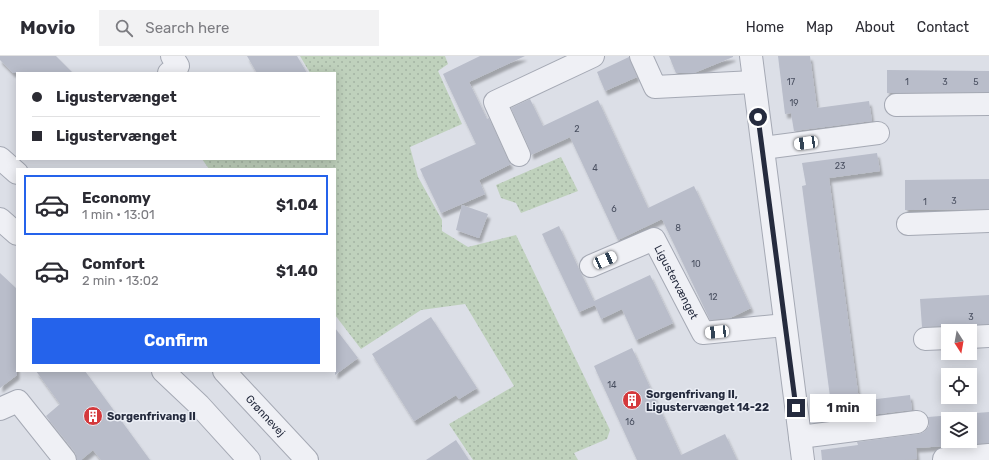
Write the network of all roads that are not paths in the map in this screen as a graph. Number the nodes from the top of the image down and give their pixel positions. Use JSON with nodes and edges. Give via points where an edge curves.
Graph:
{"nodes":[{"id":1,"x":172,"y":56,"type":"edge"},
{"id":2,"x":592,"y":56,"type":"edge"},
{"id":3,"x":641,"y":56,"type":"edge"},
{"id":4,"x":751,"y":56,"type":"edge"},
{"id":5,"x":170,"y":72,"type":"edge"},
{"id":6,"x":754,"y":82,"type":"junction"},
{"id":7,"x":989,"y":104,"type":"edge"},
{"id":8,"x":896,"y":105,"type":"dead end"},
{"id":9,"x":878,"y":133,"type":"dead end"},
{"id":10,"x":763,"y":148,"type":"junction"},
{"id":11,"x":519,"y":155,"type":"dead end"},
{"id":12,"x":0,"y":158,"type":"edge"},
{"id":13,"x":16,"y":172,"type":"edge"},
{"id":14,"x":0,"y":220,"type":"edge"},
{"id":15,"x":989,"y":221,"type":"edge"},
{"id":16,"x":908,"y":224,"type":"dead end"},
{"id":17,"x":16,"y":233,"type":"edge"},
{"id":18,"x":591,"y":266,"type":"dead end"},
{"id":19,"x":785,"y":325,"type":"junction"},
{"id":20,"x":989,"y":336,"type":"edge"},
{"id":21,"x":977,"y":337,"type":"edge"},
{"id":22,"x":941,"y":338,"type":"edge"},
{"id":23,"x":925,"y":339,"type":"dead end"},
{"id":24,"x":164,"y":372,"type":"edge"},
{"id":25,"x":225,"y":372,"type":"edge"},
{"id":26,"x":0,"y":409,"type":"edge"},
{"id":27,"x":917,"y":422,"type":"dead end"},
{"id":28,"x":800,"y":437,"type":"junction"},
{"id":29,"x":989,"y":455,"type":"edge"},
{"id":30,"x":944,"y":458,"type":"dead end"},
{"id":31,"x":65,"y":460,"type":"edge"},
{"id":32,"x":249,"y":460,"type":"edge"},
{"id":33,"x":307,"y":460,"type":"edge"},
{"id":34,"x":803,"y":460,"type":"edge"}],
"edges":[{"from":1,"to":5,"type":"street","via":[[178,66]]},
{"from":2,"to":11,"type":"street","via":[[494,102]]},
{"from":3,"to":6,"type":"street","via":[[655,87]]},
{"from":4,"to":6,"type":"street"},
{"from":6,"to":10,"type":"street"},
{"from":7,"to":8,"type":"street"},
{"from":9,"to":10,"type":"street"},
{"from":10,"to":19,"type":"street"},
{"from":12,"to":13,"type":"street"},
{"from":14,"to":17,"type":"street"},
{"from":15,"to":16,"type":"street"},
{"from":18,"to":19,"type":"street","name":"Ligustervænget","via":[[654,239],[703,333]]},
{"from":19,"to":28,"type":"street"},
{"from":20,"to":21,"type":"street"},
{"from":22,"to":23,"type":"street"},
{"from":24,"to":32,"type":"street","via":[[199,405]]},
{"from":25,"to":33,"type":"street","name":"Grønnevej"},
{"from":26,"to":31,"type":"street","via":[[18,402]]},
{"from":27,"to":28,"type":"street"},
{"from":28,"to":34,"type":"street"},
{"from":29,"to":30,"type":"street"}]}
